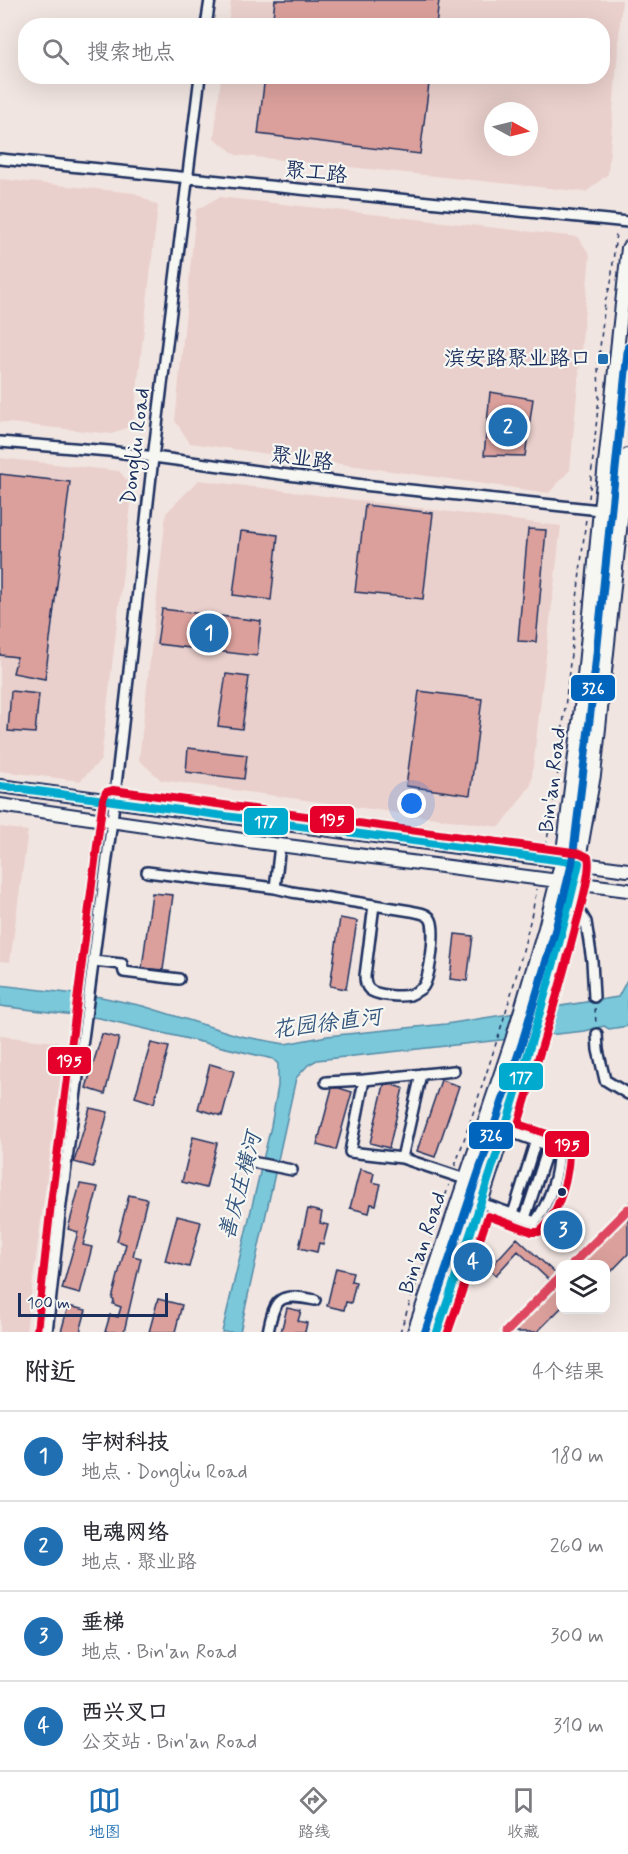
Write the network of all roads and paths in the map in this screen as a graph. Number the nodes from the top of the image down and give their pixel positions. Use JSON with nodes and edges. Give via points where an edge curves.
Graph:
{"nodes":[{"id":1,"x":210,"y":0,"type":"edge"},
{"id":2,"x":207,"y":18,"type":"edge"},
{"id":3,"x":199,"y":84,"type":"edge"},
{"id":4,"x":0,"y":159,"type":"edge"},
{"id":5,"x":186,"y":179,"type":"junction"},
{"id":6,"x":618,"y":221,"type":"junction"},
{"id":7,"x":628,"y":222,"type":"edge"},
{"id":8,"x":628,"y":248,"type":"edge"},
{"id":9,"x":0,"y":442,"type":"edge"},
{"id":10,"x":628,"y":455,"type":"edge"},
{"id":11,"x":153,"y":458,"type":"junction"},
{"id":12,"x":594,"y":510,"type":"junction"},
{"id":13,"x":0,"y":786,"type":"edge"},
{"id":14,"x":113,"y":800,"type":"junction"},
{"id":15,"x":0,"y":806,"type":"edge"},
{"id":16,"x":112,"y":821,"type":"junction"},
{"id":17,"x":280,"y":845,"type":"junction"},
{"id":18,"x":543,"y":858,"type":"junction"},
{"id":19,"x":562,"y":860,"type":"junction"},
{"id":20,"x":579,"y":863,"type":"junction"},
{"id":21,"x":628,"y":870,"type":"edge"},
{"id":22,"x":147,"y":872,"type":"dead end"},
{"id":23,"x":539,"y":877,"type":"junction"},
{"id":24,"x":558,"y":880,"type":"junction"},
{"id":25,"x":575,"y":882,"type":"junction"},
{"id":26,"x":274,"y":888,"type":"junction"},
{"id":27,"x":628,"y":890,"type":"edge"},
{"id":28,"x":572,"y":899,"type":"junction"},
{"id":29,"x":374,"y":905,"type":"junction"},
{"id":30,"x":93,"y":961,"type":"junction"},
{"id":31,"x":179,"y":980,"type":"dead end"},
{"id":32,"x":594,"y":998,"type":"joint"},
{"id":33,"x":597,"y":1034,"type":"joint"},
{"id":34,"x":454,"y":1071,"type":"dead end"},
{"id":35,"x":421,"y":1074,"type":"junction"},
{"id":36,"x":364,"y":1080,"type":"junction"},
{"id":37,"x":326,"y":1082,"type":"dead end"},
{"id":38,"x":628,"y":1094,"type":"edge"},
{"id":39,"x":505,"y":1130,"type":"junction"},
{"id":40,"x":536,"y":1140,"type":"junction"},
{"id":41,"x":549,"y":1145,"type":"junction"},
{"id":42,"x":402,"y":1158,"type":"junction"},
{"id":43,"x":252,"y":1162,"type":"dead end"},
{"id":44,"x":292,"y":1170,"type":"dead end"},
{"id":45,"x":453,"y":1175,"type":"junction"},
{"id":46,"x":465,"y":1179,"type":"junction"},
{"id":47,"x":481,"y":1203,"type":"junction"},
{"id":48,"x":513,"y":1214,"type":"junction"},
{"id":49,"x":525,"y":1218,"type":"junction"},
{"id":50,"x":315,"y":1300,"type":"dead end"},
{"id":51,"x":47,"y":1332,"type":"edge"},
{"id":52,"x":268,"y":1332,"type":"edge"},
{"id":53,"x":400,"y":1332,"type":"edge"},
{"id":54,"x":414,"y":1332,"type":"edge"},
{"id":55,"x":437,"y":1332,"type":"edge"}],
"edges":[{"from":1,"to":2,"type":"street"},
{"from":3,"to":5,"type":"street","name":"Dongliu Road"},
{"from":4,"to":5,"type":"street","name":"聚工路"},
{"from":5,"to":6,"type":"street","name":"聚工路"},
{"from":5,"to":11,"type":"street","name":"Dongliu Road"},
{"from":6,"to":7,"type":"street","name":"聚工路"},
{"from":6,"to":12,"type":"path","via":[[598,366]]},
{"from":8,"to":12,"type":"main road","name":"Bin'an Road"},
{"from":9,"to":11,"type":"street","name":"聚业路"},
{"from":10,"to":20,"type":"main road","name":"Bin'an Road","via":[[594,775]]},
{"from":11,"to":12,"type":"street","name":"聚业路"},
{"from":11,"to":14,"type":"street","name":"Dongliu Road"},
{"from":12,"to":18,"type":"path"},
{"from":12,"to":19,"type":"main road","name":"Bin'an Road","via":[[581,707]]},
{"from":13,"to":14,"type":"main road"},
{"from":14,"to":16,"type":"street","name":"Dongliu Road"},
{"from":14,"to":18,"type":"main road"},
{"from":15,"to":16,"type":"main road"},
{"from":16,"to":17,"type":"main road"},
{"from":16,"to":30,"type":"street","name":"Dongliu Road"},
{"from":17,"to":23,"type":"main road"},
{"from":17,"to":26,"type":"street"},
{"from":18,"to":19,"type":"main road"},
{"from":19,"to":20,"type":"main road"},
{"from":19,"to":24,"type":"main road","name":"Bin'an Road"},
{"from":20,"to":21,"type":"main road"},
{"from":20,"to":25,"type":"main road","name":"Bin'an Road"},
{"from":22,"to":26,"type":"street"},
{"from":23,"to":24,"type":"main road"},
{"from":23,"to":45,"type":"path","via":[[506,1011]]},
{"from":24,"to":25,"type":"main road"},
{"from":24,"to":46,"type":"main road","name":"Bin'an Road","via":[[512,1040]]},
{"from":25,"to":27,"type":"main road"},
{"from":25,"to":28,"type":"main road","name":"Bin'an Road"},
{"from":26,"to":29,"type":"street"},
{"from":28,"to":32,"type":"street","via":[[586,922]]},
{"from":28,"to":39,"type":"main road","name":"Bin'an Road","via":[[544,1007]]},
{"from":29,"to":29,"type":"street","via":[[366,984],[370,991],[381,995],[410,995],[423,987],[427,979],[434,930],[431,920],[426,914]]},
{"from":30,"to":31,"type":"street","via":[[122,964],[124,972],[136,975]]},
{"from":30,"to":51,"type":"street","name":"Dongliu Road"},
{"from":32,"to":33,"type":"path"},
{"from":33,"to":38,"type":"street","via":[[604,1080]]},
{"from":34,"to":35,"type":"street"},
{"from":35,"to":36,"type":"street"},
{"from":35,"to":42,"type":"street"},
{"from":36,"to":37,"type":"street"},
{"from":36,"to":42,"type":"street","via":[[350,1152]]},
{"from":39,"to":40,"type":"street"},
{"from":39,"to":47,"type":"main road","name":"Bin'an Road"},
{"from":40,"to":41,"type":"street"},
{"from":40,"to":48,"type":"street"},
{"from":41,"to":49,"type":"street"},
{"from":41,"to":49,"type":"street","via":[[558,1149],[558,1166],[543,1212],[535,1222]]},
{"from":42,"to":45,"type":"street"},
{"from":43,"to":44,"type":"street"},
{"from":45,"to":46,"type":"street"},
{"from":45,"to":53,"type":"path"},
{"from":46,"to":54,"type":"main road","name":"Bin'an Road"},
{"from":47,"to":48,"type":"street"},
{"from":47,"to":55,"type":"main road","name":"Bin'an Road"},
{"from":48,"to":49,"type":"street"},
{"from":50,"to":52,"type":"street","via":[[286,1297],[274,1308]]}]}
